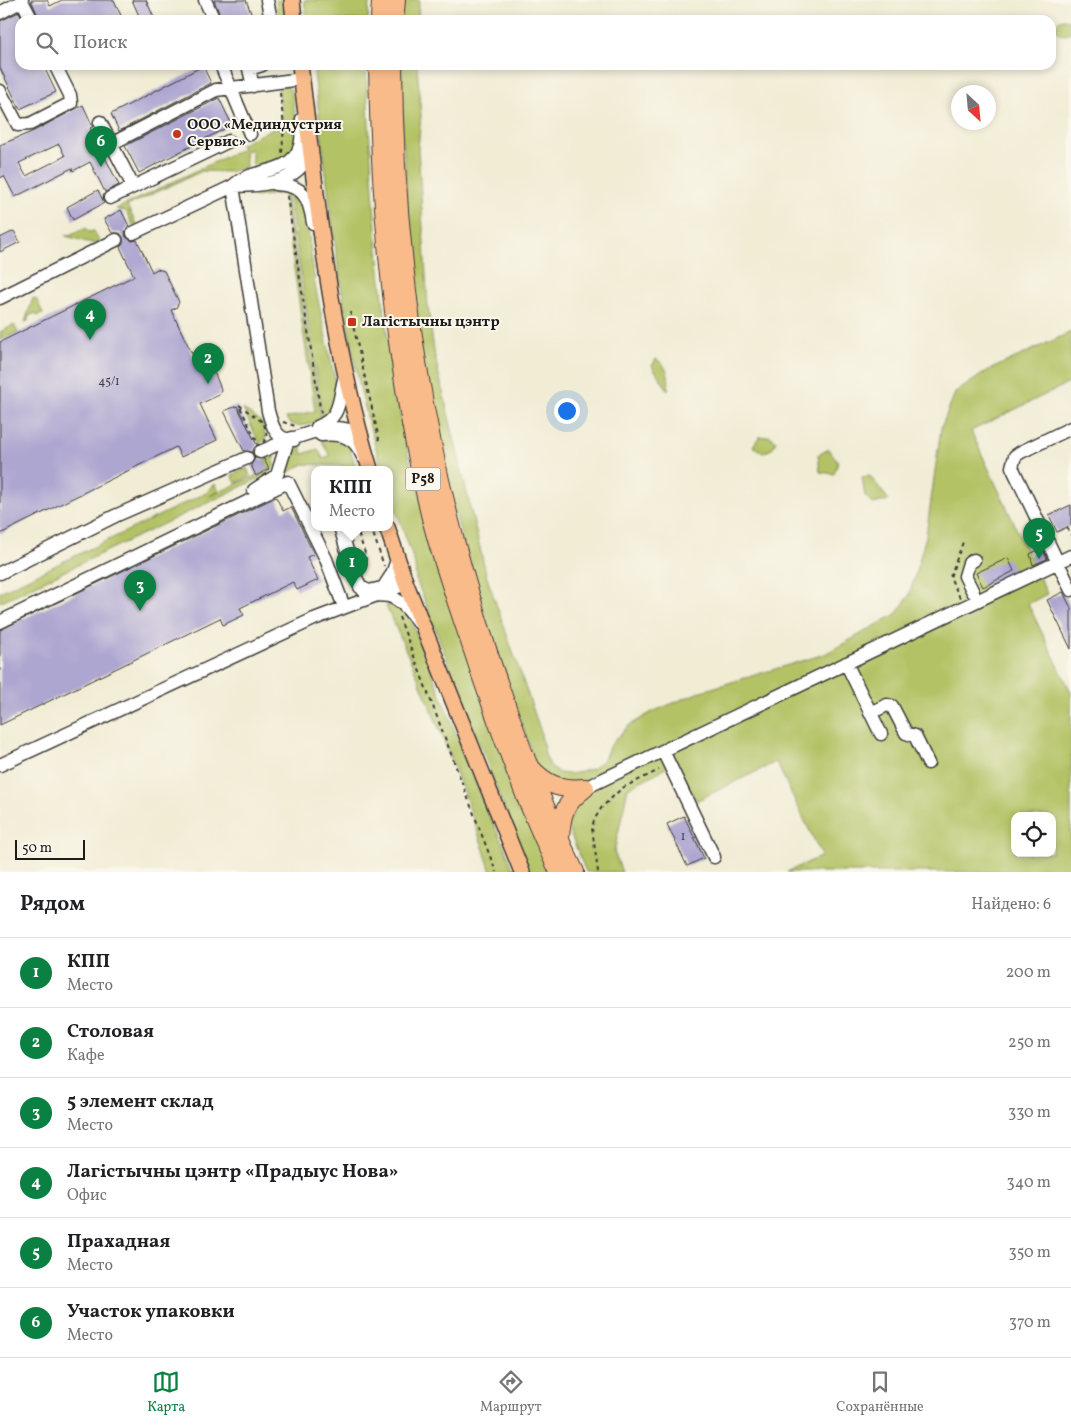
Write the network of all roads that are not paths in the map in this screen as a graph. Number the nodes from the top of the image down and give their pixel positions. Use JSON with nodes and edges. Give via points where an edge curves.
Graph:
{"nodes":[{"id":1,"x":205,"y":0,"type":"edge"},
{"id":2,"x":267,"y":0,"type":"edge"},
{"id":3,"x":292,"y":0,"type":"edge"},
{"id":4,"x":381,"y":0,"type":"edge"},
{"id":5,"x":396,"y":0,"type":"edge"},
{"id":6,"x":0,"y":13,"type":"edge"},
{"id":7,"x":29,"y":15,"type":"edge"},
{"id":8,"x":212,"y":15,"type":"edge"},
{"id":9,"x":270,"y":15,"type":"edge"},
{"id":10,"x":294,"y":15,"type":"edge"},
{"id":11,"x":380,"y":15,"type":"edge"},
{"id":12,"x":394,"y":15,"type":"edge"},
{"id":13,"x":58,"y":70,"type":"edge"},
{"id":14,"x":224,"y":70,"type":"edge"},
{"id":15,"x":249,"y":70,"type":"edge"},
{"id":16,"x":378,"y":70,"type":"edge"},
{"id":17,"x":393,"y":70,"type":"edge"},
{"id":18,"x":301,"y":72,"type":"edge"},
{"id":19,"x":253,"y":86,"type":"junction"},
{"id":20,"x":230,"y":88,"type":"junction"},
{"id":21,"x":0,"y":90,"type":"edge"},
{"id":22,"x":305,"y":108,"type":"junction"},
{"id":23,"x":100,"y":122,"type":"dead end"},
{"id":24,"x":250,"y":134,"type":"dead end"},
{"id":25,"x":229,"y":141,"type":"dead end"},
{"id":26,"x":111,"y":144,"type":"junction"},
{"id":27,"x":311,"y":151,"type":"junction"},
{"id":28,"x":272,"y":170,"type":"junction"},
{"id":29,"x":289,"y":179,"type":"junction"},
{"id":30,"x":134,"y":186,"type":"junction"},
{"id":31,"x":233,"y":186,"type":"junction"},
{"id":32,"x":316,"y":191,"type":"junction"},
{"id":33,"x":110,"y":198,"type":"dead end"},
{"id":34,"x":133,"y":233,"type":"dead end"},
{"id":35,"x":322,"y":238,"type":"junction"},
{"id":36,"x":116,"y":240,"type":"dead end"},
{"id":37,"x":0,"y":298,"type":"edge"},
{"id":38,"x":345,"y":376,"type":"junction"},
{"id":39,"x":352,"y":402,"type":"junction"},
{"id":40,"x":321,"y":426,"type":"junction"},
{"id":41,"x":1071,"y":428,"type":"edge"},
{"id":42,"x":366,"y":438,"type":"junction"},
{"id":43,"x":288,"y":440,"type":"junction"},
{"id":44,"x":260,"y":449,"type":"road end"},
{"id":45,"x":247,"y":458,"type":"dead end"},
{"id":46,"x":368,"y":466,"type":"edge"},
{"id":47,"x":369,"y":466,"type":"edge"},
{"id":48,"x":311,"y":529,"type":"edge"},
{"id":49,"x":312,"y":531,"type":"edge"},
{"id":50,"x":342,"y":531,"type":"edge"},
{"id":51,"x":387,"y":531,"type":"edge"},
{"id":52,"x":1071,"y":556,"type":"edge"},
{"id":53,"x":397,"y":560,"type":"junction"},
{"id":54,"x":974,"y":560,"type":"dead end"},
{"id":55,"x":1058,"y":562,"type":"junction"},
{"id":56,"x":0,"y":573,"type":"edge"},
{"id":57,"x":406,"y":584,"type":"junction"},
{"id":58,"x":1071,"y":590,"type":"edge"},
{"id":59,"x":381,"y":591,"type":"junction"},
{"id":60,"x":973,"y":592,"type":"dead end"},
{"id":61,"x":344,"y":607,"type":"junction"},
{"id":62,"x":0,"y":614,"type":"edge"},
{"id":63,"x":0,"y":622,"type":"edge"},
{"id":64,"x":422,"y":627,"type":"junction"},
{"id":65,"x":846,"y":663,"type":"junction"},
{"id":66,"x":870,"y":713,"type":"junction"},
{"id":67,"x":880,"y":734,"type":"dead end"},
{"id":68,"x":663,"y":751,"type":"junction"},
{"id":69,"x":928,"y":763,"type":"dead end"},
{"id":70,"x":0,"y":765,"type":"edge"},
{"id":71,"x":528,"y":765,"type":"junction"},
{"id":72,"x":586,"y":788,"type":"junction"},
{"id":73,"x":560,"y":841,"type":"junction"},
{"id":74,"x":714,"y":857,"type":"dead end"},
{"id":75,"x":522,"y":872,"type":"edge"},
{"id":76,"x":559,"y":872,"type":"edge"},
{"id":77,"x":575,"y":872,"type":"edge"}],
"edges":[{"from":1,"to":8,"type":"street"},
{"from":2,"to":9,"type":"street"},
{"from":3,"to":10,"type":"main road"},
{"from":4,"to":11,"type":"highway"},
{"from":5,"to":12,"type":"highway"},
{"from":6,"to":7,"type":"street","via":[[22,1]]},
{"from":13,"to":21,"type":"street","via":[[71,103],[30,124],[18,125]]},
{"from":14,"to":20,"type":"street"},
{"from":15,"to":19,"type":"street"},
{"from":16,"to":76,"type":"highway","number":"Р58","via":[[385,243],[397,340],[420,468],[446,569],[508,756]]},
{"from":17,"to":71,"type":"highway","number":"Р58","via":[[398,214],[412,335],[434,463],[468,592]]},
{"from":18,"to":19,"type":"street","via":[[278,82]]},
{"from":18,"to":22,"type":"main road"},
{"from":19,"to":20,"type":"street"},
{"from":20,"to":24,"type":"street"},
{"from":20,"to":26,"type":"street","via":[[216,90]]},
{"from":22,"to":27,"type":"main road"},
{"from":22,"to":28,"type":"street","via":[[300,147],[290,162]]},
{"from":23,"to":26,"type":"street"},
{"from":25,"to":30,"type":"street"},
{"from":26,"to":30,"type":"street"},
{"from":27,"to":29,"type":"street","via":[[306,163]]},
{"from":27,"to":32,"type":"main road"},
{"from":28,"to":29,"type":"street"},
{"from":28,"to":31,"type":"street","via":[[245,176]]},
{"from":29,"to":31,"type":"street"},
{"from":29,"to":32,"type":"street","via":[[311,184]]},
{"from":29,"to":35,"type":"street","via":[[306,198],[313,223]]},
{"from":30,"to":33,"type":"street"},
{"from":31,"to":34,"type":"street"},
{"from":31,"to":43,"type":"street","via":[[268,411],[276,433]]},
{"from":32,"to":35,"type":"main road"},
{"from":35,"to":38,"type":"main road"},
{"from":36,"to":37,"type":"street"},
{"from":38,"to":39,"type":"main road"},
{"from":38,"to":43,"type":"street","via":[[340,405],[328,423]]},
{"from":39,"to":40,"type":"street","via":[[344,417]]},
{"from":39,"to":42,"type":"main road"},
{"from":40,"to":42,"type":"street","via":[[341,426]]},
{"from":40,"to":43,"type":"street"},
{"from":41,"to":55,"type":"street","via":[[1021,452],[1012,467]]},
{"from":42,"to":47,"type":"main road"},
{"from":43,"to":44,"type":"street"},
{"from":43,"to":46,"type":"street","via":[[342,436],[358,445]]},
{"from":43,"to":62,"type":"street","via":[[279,472],[268,482]]},
{"from":45,"to":56,"type":"street","via":[[115,516]]},
{"from":48,"to":63,"type":"street","via":[[288,482]]},
{"from":49,"to":61,"type":"street"},
{"from":50,"to":59,"type":"street","via":[[369,591]]},
{"from":51,"to":53,"type":"main road"},
{"from":52,"to":55,"type":"street"},
{"from":53,"to":57,"type":"main road"},
{"from":53,"to":59,"type":"street"},
{"from":54,"to":60,"type":"street","via":[[960,569]]},
{"from":55,"to":58,"type":"street"},
{"from":55,"to":65,"type":"street"},
{"from":57,"to":59,"type":"street"},
{"from":57,"to":64,"type":"main road"},
{"from":59,"to":61,"type":"street"},
{"from":59,"to":64,"type":"street","via":[[401,602]]},
{"from":61,"to":70,"type":"street"},
{"from":64,"to":75,"type":"main road"},
{"from":65,"to":66,"type":"street"},
{"from":65,"to":68,"type":"street"},
{"from":66,"to":67,"type":"street"},
{"from":66,"to":69,"type":"street","via":[[892,706],[906,733],[915,736]]},
{"from":68,"to":72,"type":"street"},
{"from":68,"to":74,"type":"street"},
{"from":71,"to":72,"type":"highway","via":[[552,786],[568,790]]},
{"from":71,"to":73,"type":"highway","number":"Р58"},
{"from":72,"to":73,"type":"highway","via":[[574,796],[562,814]]},
{"from":73,"to":77,"type":"highway","number":"Р58"}]}
